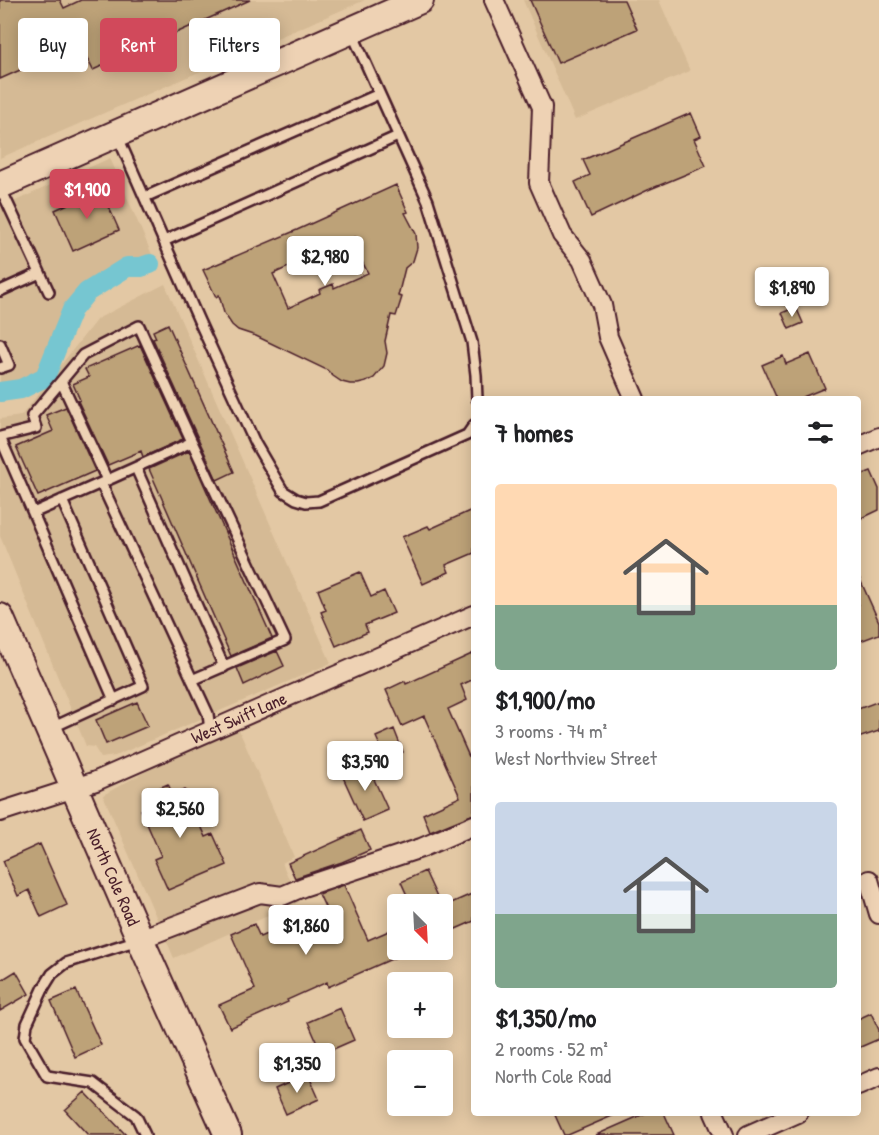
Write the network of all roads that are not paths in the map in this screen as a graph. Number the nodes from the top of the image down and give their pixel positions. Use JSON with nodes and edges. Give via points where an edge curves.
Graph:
{"nodes":[{"id":1,"x":420,"y":0,"type":"edge"},
{"id":2,"x":494,"y":0,"type":"edge"},
{"id":3,"x":351,"y":31,"type":"junction"},
{"id":4,"x":379,"y":94,"type":"junction"},
{"id":5,"x":116,"y":134,"type":"junction"},
{"id":6,"x":398,"y":136,"type":"junction"},
{"id":7,"x":0,"y":186,"type":"edge"},
{"id":8,"x":144,"y":197,"type":"junction"},
{"id":9,"x":164,"y":241,"type":"junction"},
{"id":10,"x":40,"y":273,"type":"junction"},
{"id":11,"x":0,"y":291,"type":"edge"},
{"id":12,"x":49,"y":292,"type":"dead end"},
{"id":13,"x":0,"y":344,"type":"edge"},
{"id":14,"x":0,"y":368,"type":"edge"},
{"id":15,"x":61,"y":381,"type":"junction"},
{"id":16,"x":477,"y":396,"type":"edge"},
{"id":17,"x":634,"y":396,"type":"edge"},
{"id":18,"x":471,"y":429,"type":"edge"},
{"id":19,"x":0,"y":437,"type":"edge"},
{"id":20,"x":879,"y":437,"type":"edge"},
{"id":21,"x":192,"y":442,"type":"junction"},
{"id":22,"x":861,"y":445,"type":"edge"},
{"id":23,"x":136,"y":468,"type":"junction"},
{"id":24,"x":104,"y":481,"type":"junction"},
{"id":25,"x":63,"y":500,"type":"junction"},
{"id":26,"x":33,"y":513,"type":"junction"},
{"id":27,"x":471,"y":616,"type":"edge"},
{"id":28,"x":0,"y":617,"type":"edge"},
{"id":29,"x":224,"y":667,"type":"junction"},
{"id":30,"x":192,"y":680,"type":"junction"},
{"id":31,"x":114,"y":700,"type":"junction"},
{"id":32,"x":48,"y":729,"type":"junction"},
{"id":33,"x":210,"y":730,"type":"junction"},
{"id":34,"x":74,"y":788,"type":"junction"},
{"id":35,"x":0,"y":812,"type":"edge"},
{"id":36,"x":471,"y":826,"type":"edge"},
{"id":37,"x":869,"y":880,"type":"dead end"},
{"id":38,"x":879,"y":914,"type":"edge"},
{"id":39,"x":140,"y":939,"type":"junction"},
{"id":40,"x":879,"y":1077,"type":"edge"},
{"id":41,"x":861,"y":1085,"type":"edge"},
{"id":42,"x":715,"y":1116,"type":"edge"},
{"id":43,"x":791,"y":1116,"type":"edge"},
{"id":44,"x":145,"y":1135,"type":"edge"},
{"id":45,"x":228,"y":1135,"type":"edge"},
{"id":46,"x":724,"y":1135,"type":"edge"},
{"id":47,"x":748,"y":1135,"type":"edge"}],
"edges":[{"from":1,"to":3,"type":"main road"},
{"from":2,"to":17,"type":"street","via":[[542,106],[539,183],[562,235],[582,260],[602,305],[608,337]]},
{"from":3,"to":4,"type":"lane"},
{"from":3,"to":5,"type":"main road"},
{"from":4,"to":6,"type":"lane"},
{"from":4,"to":8,"type":"lane"},
{"from":5,"to":7,"type":"main road"},
{"from":5,"to":8,"type":"lane"},
{"from":6,"to":9,"type":"lane"},
{"from":6,"to":16,"type":"lane","via":[[428,201],[472,342]]},
{"from":7,"to":10,"type":"lane"},
{"from":8,"to":9,"type":"lane"},
{"from":9,"to":18,"type":"lane","via":[[255,443],[289,495],[306,502],[320,501],[467,435]]},
{"from":10,"to":11,"type":"lane"},
{"from":10,"to":12,"type":"lane"},
{"from":13,"to":14,"type":"lane","via":[[9,365]]},
{"from":15,"to":19,"type":"lane","via":[[32,416],[36,428]]},
{"from":15,"to":21,"type":"lane","via":[[83,356],[139,326]]},
{"from":15,"to":24,"type":"lane"},
{"from":19,"to":26,"type":"lane"},
{"from":20,"to":22,"type":"street"},
{"from":21,"to":23,"type":"lane"},
{"from":21,"to":29,"type":"lane","via":[[285,640]]},
{"from":23,"to":24,"type":"lane"},
{"from":23,"to":29,"type":"lane"},
{"from":24,"to":25,"type":"lane"},
{"from":24,"to":30,"type":"lane"},
{"from":25,"to":26,"type":"lane"},
{"from":25,"to":31,"type":"lane","via":[[143,686]]},
{"from":26,"to":31,"type":"lane"},
{"from":27,"to":33,"type":"street","name":"West Swift Lane"},
{"from":28,"to":32,"type":"main road","name":"North Cole Road"},
{"from":29,"to":30,"type":"lane"},
{"from":30,"to":33,"type":"lane"},
{"from":31,"to":32,"type":"lane"},
{"from":32,"to":34,"type":"main road","name":"North Cole Road"},
{"from":33,"to":34,"type":"street","name":"West Swift Lane"},
{"from":34,"to":35,"type":"street","name":"West Swift Lane"},
{"from":34,"to":39,"type":"main road","name":"North Cole Road"},
{"from":36,"to":39,"type":"street","via":[[421,848],[282,896],[260,893]]},
{"from":37,"to":38,"type":"street"},
{"from":39,"to":44,"type":"lane","via":[[66,963],[52,974],[27,1024],[25,1038],[47,1076],[93,1083],[136,1116]]},
{"from":39,"to":45,"type":"main road","name":"North Cole Road"},
{"from":40,"to":41,"type":"street"},
{"from":42,"to":46,"type":"street"},
{"from":43,"to":47,"type":"street"}]}
